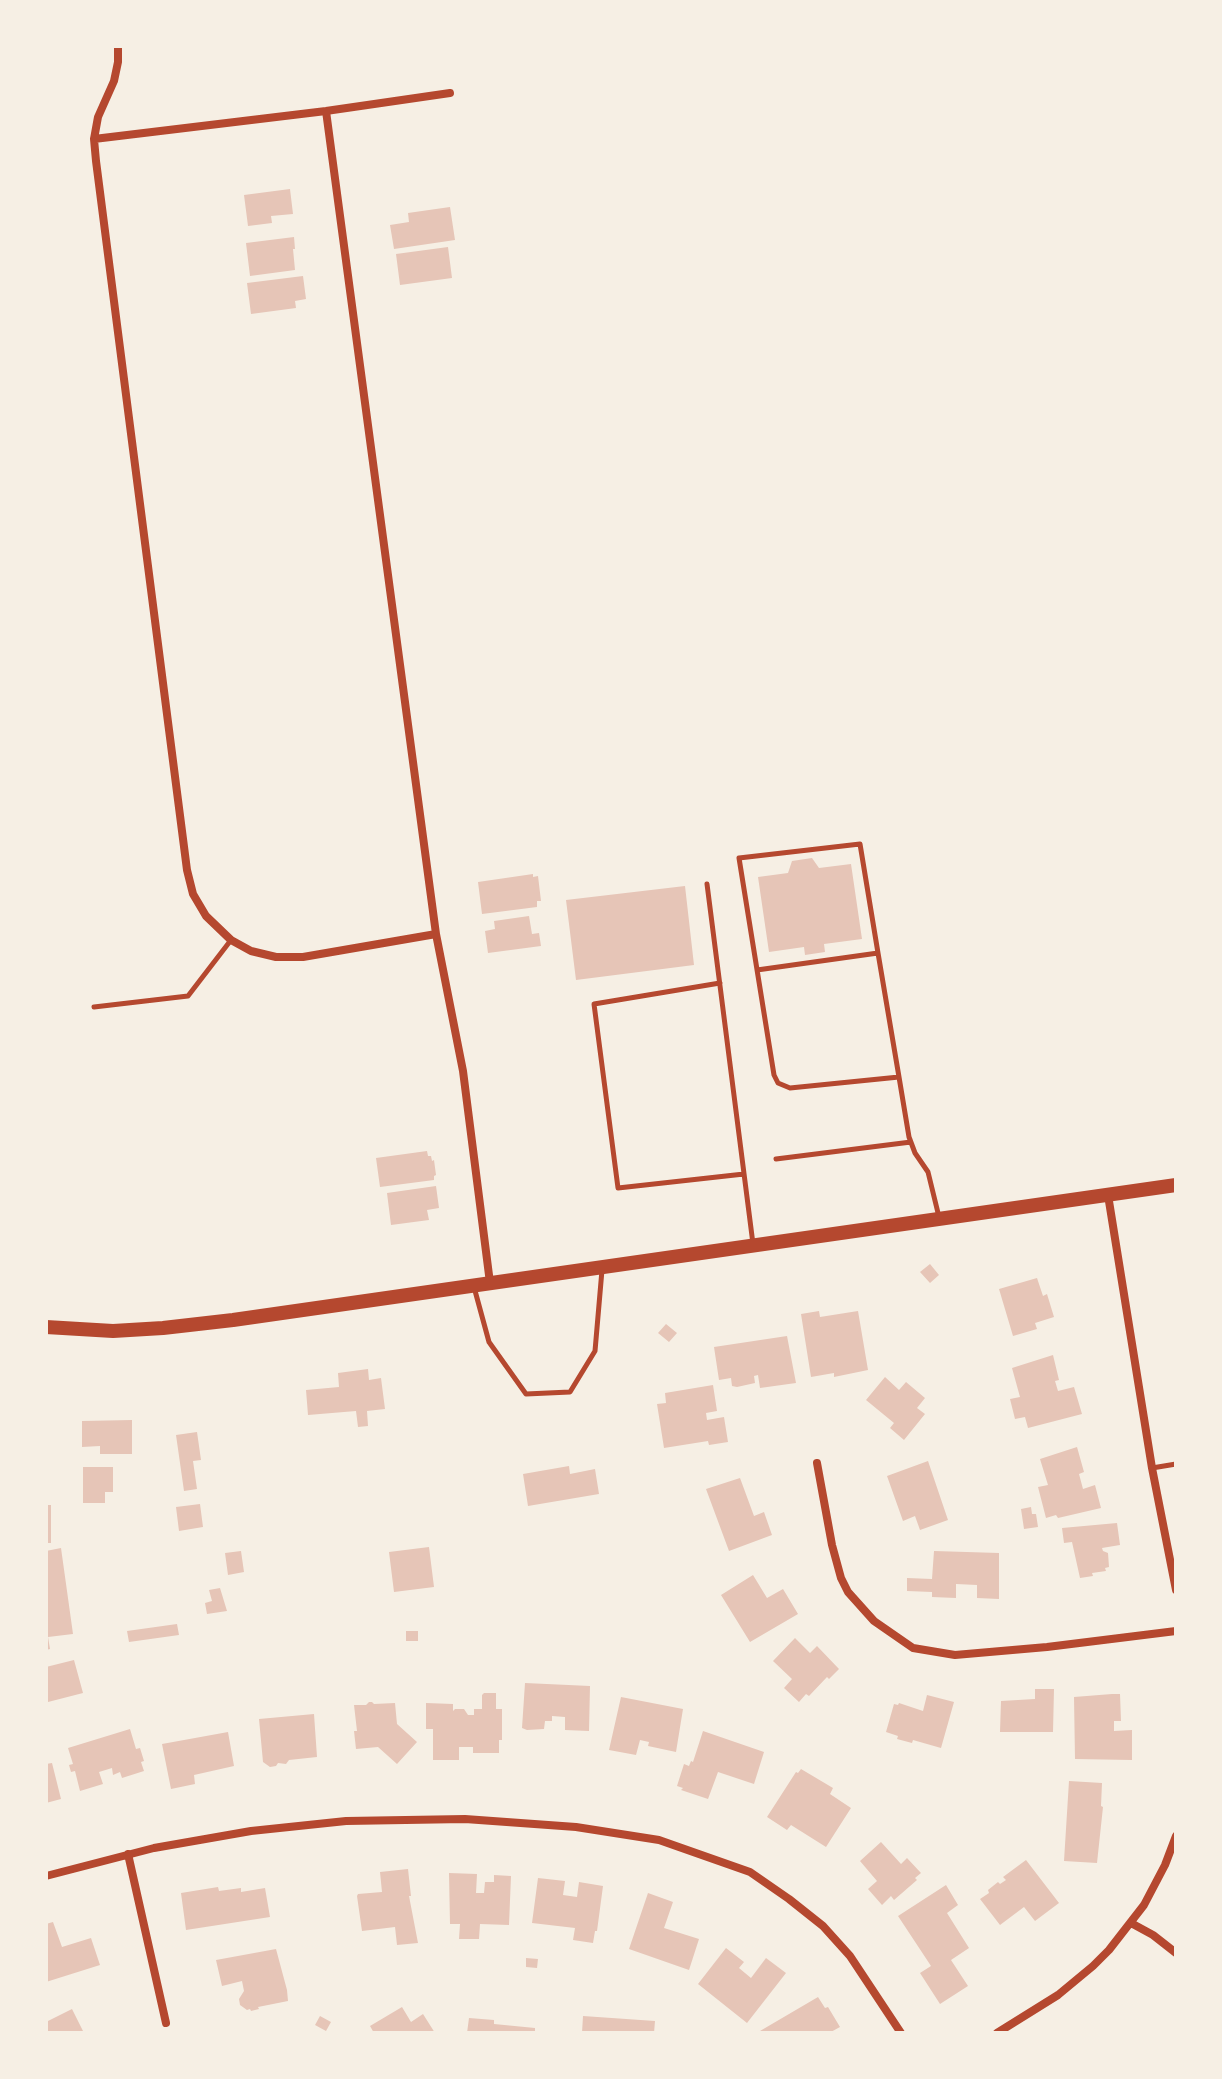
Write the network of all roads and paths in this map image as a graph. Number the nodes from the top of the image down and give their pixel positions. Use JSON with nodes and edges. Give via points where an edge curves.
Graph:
{"nodes":[{"id":1,"x":118,"y":46,"type":"edge"},
{"id":2,"x":450,"y":93,"type":"dead end"},
{"id":3,"x":326,"y":111,"type":"junction"},
{"id":4,"x":94,"y":139,"type":"junction"},
{"id":5,"x":707,"y":884,"type":"dead end"},
{"id":6,"x":436,"y":934,"type":"junction"},
{"id":7,"x":231,"y":940,"type":"junction"},
{"id":8,"x":878,"y":953,"type":"junction"},
{"id":9,"x":757,"y":970,"type":"junction"},
{"id":10,"x":720,"y":983,"type":"junction"},
{"id":11,"x":94,"y":1007,"type":"dead end"},
{"id":12,"x":899,"y":1077,"type":"junction"},
{"id":13,"x":911,"y":1142,"type":"junction"},
{"id":14,"x":776,"y":1159,"type":"dead end"},
{"id":15,"x":744,"y":1174,"type":"junction"},
{"id":16,"x":1176,"y":1185,"type":"edge"},
{"id":17,"x":1108,"y":1195,"type":"junction"},
{"id":18,"x":939,"y":1218,"type":"junction"},
{"id":19,"x":754,"y":1245,"type":"junction"},
{"id":20,"x":603,"y":1266,"type":"junction"},
{"id":21,"x":490,"y":1283,"type":"junction"},
{"id":22,"x":474,"y":1286,"type":"junction"},
{"id":23,"x":46,"y":1327,"type":"edge"},
{"id":24,"x":817,"y":1463,"type":"dead end"},
{"id":25,"x":1176,"y":1464,"type":"edge"},
{"id":26,"x":1152,"y":1468,"type":"junction"},
{"id":27,"x":1176,"y":1590,"type":"edge"},
{"id":28,"x":1176,"y":1631,"type":"edge"},
{"id":29,"x":1176,"y":1836,"type":"edge"},
{"id":30,"x":128,"y":1854,"type":"junction"},
{"id":31,"x":46,"y":1876,"type":"edge"},
{"id":32,"x":1131,"y":1923,"type":"junction"},
{"id":33,"x":1176,"y":1953,"type":"edge"},
{"id":34,"x":166,"y":2023,"type":"dead end"},
{"id":35,"x":901,"y":2033,"type":"edge"},
{"id":36,"x":997,"y":2033,"type":"edge"}],
"edges":[{"from":1,"to":4,"type":"street","via":[[114,81]]},
{"from":2,"to":3,"type":"street"},
{"from":3,"to":4,"type":"street"},
{"from":3,"to":6,"type":"street"},
{"from":4,"to":7,"type":"street","via":[[187,870],[206,916]]},
{"from":5,"to":10,"type":"lane"},
{"from":6,"to":7,"type":"street","via":[[303,957],[276,957]]},
{"from":6,"to":21,"type":"street","via":[[463,1071]]},
{"from":7,"to":11,"type":"lane","via":[[188,996]]},
{"from":8,"to":9,"type":"lane"},
{"from":8,"to":9,"type":"lane","via":[[860,844],[739,858]]},
{"from":8,"to":12,"type":"lane"},
{"from":9,"to":12,"type":"lane","via":[[778,1083],[790,1088]]},
{"from":10,"to":15,"type":"lane"},
{"from":10,"to":15,"type":"lane","via":[[594,1004],[618,1188]]},
{"from":12,"to":13,"type":"lane"},
{"from":13,"to":14,"type":"lane"},
{"from":13,"to":18,"type":"lane","via":[[928,1172]]},
{"from":15,"to":19,"type":"lane"},
{"from":16,"to":17,"type":"main road"},
{"from":17,"to":18,"type":"main road"},
{"from":17,"to":26,"type":"street"},
{"from":18,"to":19,"type":"main road"},
{"from":19,"to":20,"type":"main road"},
{"from":20,"to":21,"type":"main road"},
{"from":20,"to":22,"type":"lane","via":[[595,1351],[570,1392],[526,1394],[489,1342]]},
{"from":21,"to":22,"type":"main road"},
{"from":22,"to":23,"type":"main road","via":[[163,1328]]},
{"from":24,"to":28,"type":"street","via":[[832,1545],[848,1592],[874,1621],[913,1648],[955,1655]]},
{"from":25,"to":26,"type":"lane"},
{"from":26,"to":27,"type":"street"},
{"from":29,"to":32,"type":"street"},
{"from":30,"to":31,"type":"street"},
{"from":30,"to":34,"type":"street"},
{"from":30,"to":35,"type":"street","via":[[251,1831],[346,1821],[465,1819],[659,1840],[750,1872],[823,1926],[850,1956]]},
{"from":32,"to":33,"type":"street"},
{"from":32,"to":36,"type":"street","via":[[1058,1995]]}]}
